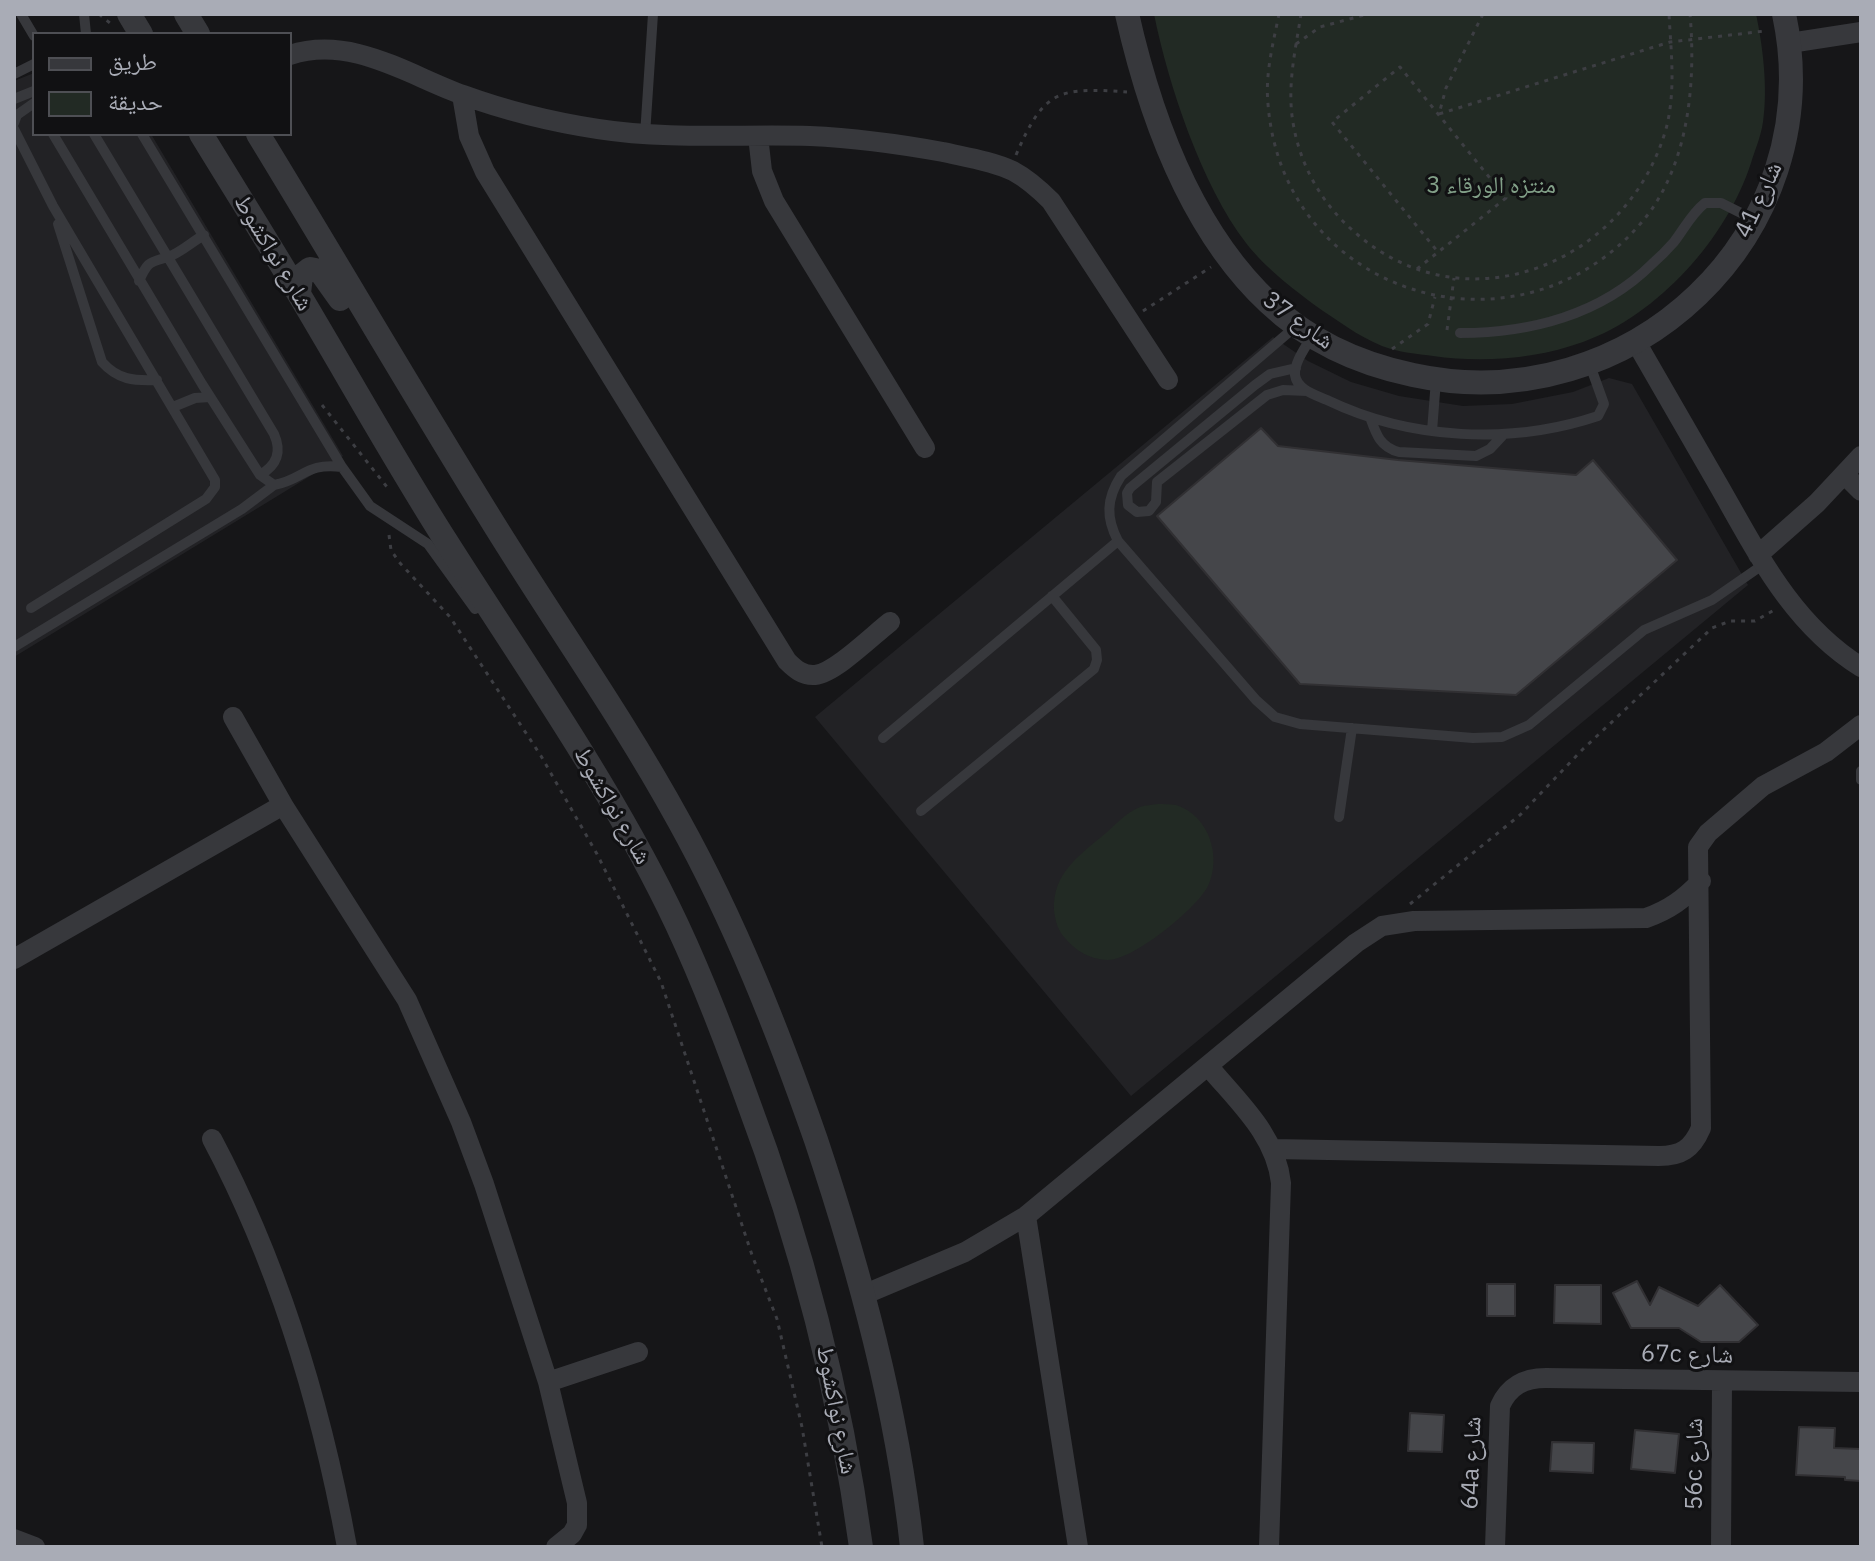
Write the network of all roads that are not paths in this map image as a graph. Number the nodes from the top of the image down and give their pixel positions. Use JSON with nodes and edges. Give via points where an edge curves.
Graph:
{"nodes":[{"id":1,"x":21,"y":14,"type":"edge"},
{"id":2,"x":129,"y":14,"type":"edge"},
{"id":3,"x":186,"y":14,"type":"edge"},
{"id":4,"x":653,"y":14,"type":"edge"},
{"id":5,"x":1127,"y":14,"type":"edge"},
{"id":6,"x":1784,"y":14,"type":"edge"},
{"id":7,"x":140,"y":32,"type":"edge"},
{"id":8,"x":197,"y":32,"type":"edge"},
{"id":9,"x":1861,"y":32,"type":"edge"},
{"id":10,"x":32,"y":33,"type":"edge"},
{"id":11,"x":1790,"y":43,"type":"junction"},
{"id":12,"x":292,"y":55,"type":"edge"},
{"id":13,"x":462,"y":95,"type":"junction"},
{"id":14,"x":32,"y":104,"type":"edge"},
{"id":15,"x":14,"y":126,"type":"edge"},
{"id":16,"x":645,"y":135,"type":"junction"},
{"id":17,"x":54,"y":136,"type":"edge"},
{"id":18,"x":95,"y":136,"type":"edge"},
{"id":19,"x":143,"y":136,"type":"edge"},
{"id":20,"x":202,"y":136,"type":"edge"},
{"id":21,"x":259,"y":136,"type":"edge"},
{"id":22,"x":758,"y":136,"type":"junction"},
{"id":23,"x":53,"y":206,"type":"junction"},
{"id":24,"x":1755,"y":220,"type":"junction"},
{"id":25,"x":204,"y":235,"type":"junction"},
{"id":26,"x":169,"y":257,"type":"junction"},
{"id":27,"x":139,"y":281,"type":"junction"},
{"id":28,"x":299,"y":293,"type":"junction"},
{"id":29,"x":1304,"y":331,"type":"junction"},
{"id":30,"x":1460,"y":333,"type":"road end"},
{"id":31,"x":1636,"y":342,"type":"junction"},
{"id":32,"x":1590,"y":365,"type":"junction"},
{"id":33,"x":1296,"y":368,"type":"junction"},
{"id":34,"x":157,"y":380,"type":"junction"},
{"id":35,"x":1168,"y":380,"type":"dead end"},
{"id":36,"x":1436,"y":380,"type":"junction"},
{"id":37,"x":1307,"y":391,"type":"junction"},
{"id":38,"x":210,"y":397,"type":"junction"},
{"id":39,"x":173,"y":407,"type":"junction"},
{"id":40,"x":427,"y":416,"type":"junction"},
{"id":41,"x":1370,"y":417,"type":"junction"},
{"id":42,"x":1432,"y":431,"type":"junction"},
{"id":43,"x":1504,"y":434,"type":"junction"},
{"id":44,"x":925,"y":448,"type":"dead end"},
{"id":45,"x":1861,"y":456,"type":"edge"},
{"id":46,"x":342,"y":467,"type":"junction"},
{"id":47,"x":260,"y":475,"type":"junction"},
{"id":48,"x":1845,"y":475,"type":"junction"},
{"id":49,"x":274,"y":485,"type":"junction"},
{"id":50,"x":1861,"y":491,"type":"edge"},
{"id":51,"x":1118,"y":541,"type":"junction"},
{"id":52,"x":1761,"y":560,"type":"junction"},
{"id":53,"x":1052,"y":596,"type":"junction"},
{"id":54,"x":31,"y":608,"type":"dead end"},
{"id":55,"x":890,"y":622,"type":"dead end"},
{"id":56,"x":14,"y":647,"type":"edge"},
{"id":57,"x":1861,"y":667,"type":"edge"},
{"id":58,"x":233,"y":717,"type":"dead end"},
{"id":59,"x":1861,"y":725,"type":"edge"},
{"id":60,"x":1352,"y":728,"type":"junction"},
{"id":61,"x":883,"y":738,"type":"dead end"},
{"id":62,"x":1861,"y":771,"type":"edge"},
{"id":63,"x":1861,"y":780,"type":"edge"},
{"id":64,"x":283,"y":805,"type":"junction"},
{"id":65,"x":921,"y":811,"type":"dead end"},
{"id":66,"x":1339,"y":817,"type":"dead end"},
{"id":67,"x":642,"y":857,"type":"junction"},
{"id":68,"x":1701,"y":881,"type":"junction"},
{"id":69,"x":14,"y":959,"type":"edge"},
{"id":70,"x":1209,"y":1067,"type":"junction"},
{"id":71,"x":212,"y":1139,"type":"dead end"},
{"id":72,"x":1273,"y":1149,"type":"junction"},
{"id":73,"x":1026,"y":1216,"type":"junction"},
{"id":74,"x":863,"y":1295,"type":"junction"},
{"id":75,"x":638,"y":1352,"type":"dead end"},
{"id":76,"x":548,"y":1382,"type":"junction"},
{"id":77,"x":1722,"y":1382,"type":"junction"},
{"id":78,"x":1861,"y":1382,"type":"edge"},
{"id":79,"x":1514,"y":1386,"type":"joint"},
{"id":80,"x":14,"y":1539,"type":"edge"},
{"id":81,"x":35,"y":1547,"type":"edge"},
{"id":82,"x":347,"y":1547,"type":"edge"},
{"id":83,"x":556,"y":1547,"type":"edge"},
{"id":84,"x":861,"y":1547,"type":"edge"},
{"id":85,"x":912,"y":1547,"type":"edge"},
{"id":86,"x":1078,"y":1547,"type":"edge"},
{"id":87,"x":1269,"y":1547,"type":"edge"},
{"id":88,"x":1495,"y":1547,"type":"edge"},
{"id":89,"x":1721,"y":1547,"type":"edge"}],
"edges":[{"from":1,"to":10,"type":"lane"},
{"from":2,"to":7,"type":"street"},
{"from":3,"to":8,"type":"street"},
{"from":4,"to":16,"type":"lane"},
{"from":5,"to":29,"type":"street","name":"شارع 37","via":[[1150,94],[1183,178],[1227,256]]},
{"from":6,"to":11,"type":"street","name":"شارع 41"},
{"from":9,"to":11,"type":"street"},
{"from":11,"to":24,"type":"street","name":"شارع 41","via":[[1789,116],[1770,187]]},
{"from":12,"to":13,"type":"street","via":[[333,49],[365,55]]},
{"from":13,"to":16,"type":"street","via":[[552,121]]},
{"from":13,"to":55,"type":"street","via":[[469,136],[485,172],[787,661],[803,674],[824,673]]},
{"from":14,"to":15,"type":"lane","via":[[17,115]]},
{"from":15,"to":23,"type":"lane"},
{"from":16,"to":22,"type":"street"},
{"from":17,"to":27,"type":"lane"},
{"from":18,"to":26,"type":"lane"},
{"from":19,"to":25,"type":"lane"},
{"from":20,"to":28,"type":"street","name":"شارع نواكشوط"},
{"from":21,"to":40,"type":"street","name":"شارع نواكشوط"},
{"from":22,"to":35,"type":"street","via":[[873,141],[961,156],[1010,170],[1032,183],[1051,201]]},
{"from":22,"to":44,"type":"street","via":[[762,171],[774,201]]},
{"from":23,"to":34,"type":"lane"},
{"from":23,"to":34,"type":"lane","via":[[102,362],[122,378]]},
{"from":24,"to":30,"type":"lane","via":[[1721,203],[1705,203],[1649,267],[1593,306],[1528,329]]},
{"from":24,"to":31,"type":"street","name":"شارع 41","via":[[1691,300]]},
{"from":25,"to":26,"type":"lane"},
{"from":25,"to":46,"type":"lane"},
{"from":26,"to":27,"type":"lane","via":[[152,260]]},
{"from":26,"to":47,"type":"lane","via":[[277,440],[276,461]]},
{"from":27,"to":38,"type":"lane"},
{"from":28,"to":40,"type":"street","via":[[301,276],[310,269],[320,271],[406,396]]},
{"from":28,"to":67,"type":"street","name":"شارع نواكشوط","via":[[386,444]]},
{"from":29,"to":33,"type":"lane"},
{"from":29,"to":36,"type":"street","name":"شارع 37","via":[[1384,369]]},
{"from":29,"to":51,"type":"lane","via":[[1121,476],[1109,501]]},
{"from":31,"to":32,"type":"street","name":"شارع 37"},
{"from":31,"to":52,"type":"street"},
{"from":32,"to":36,"type":"street","name":"شارع 37","via":[[1514,382]]},
{"from":32,"to":43,"type":"lane","via":[[1604,404],[1598,416]]},
{"from":33,"to":37,"type":"lane","via":[[1297,381]]},
{"from":33,"to":37,"type":"lane","via":[[1270,374],[1255,385],[1130,488],[1128,505],[1137,512],[1149,511],[1156,502],[1157,482],[1259,399],[1275,391]]},
{"from":34,"to":39,"type":"lane"},
{"from":36,"to":42,"type":"lane"},
{"from":37,"to":41,"type":"lane"},
{"from":38,"to":39,"type":"lane"},
{"from":38,"to":47,"type":"lane"},
{"from":39,"to":54,"type":"lane","via":[[213,473],[212,494]]},
{"from":40,"to":74,"type":"street","name":"شارع نواكشوط","via":[[616,714],[714,889],[801,1098]]},
{"from":41,"to":42,"type":"lane"},
{"from":41,"to":43,"type":"lane","via":[[1380,441],[1399,452],[1476,456]]},
{"from":42,"to":43,"type":"lane"},
{"from":45,"to":48,"type":"street"},
{"from":46,"to":49,"type":"lane","via":[[320,465]]},
{"from":46,"to":67,"type":"lane","via":[[370,506],[417,535],[441,560],[623,840]]},
{"from":47,"to":49,"type":"lane"},
{"from":48,"to":50,"type":"street"},
{"from":48,"to":52,"type":"street"},
{"from":49,"to":56,"type":"lane"},
{"from":51,"to":53,"type":"lane"},
{"from":51,"to":60,"type":"lane","via":[[1265,709],[1287,722]]},
{"from":52,"to":57,"type":"street","via":[[1787,601],[1819,636]]},
{"from":52,"to":60,"type":"lane","via":[[1712,600],[1644,630],[1516,732],[1487,739]]},
{"from":53,"to":61,"type":"lane"},
{"from":53,"to":65,"type":"lane","via":[[1096,650],[1094,669]]},
{"from":58,"to":64,"type":"street"},
{"from":59,"to":68,"type":"street","via":[[1826,752],[1763,786],[1708,833],[1698,847]]},
{"from":60,"to":66,"type":"lane"},
{"from":62,"to":63,"type":"lane"},
{"from":64,"to":69,"type":"street"},
{"from":64,"to":76,"type":"street","via":[[407,1000],[484,1184]]},
{"from":67,"to":84,"type":"street","name":"شارع نواكشوط","via":[[723,1031],[785,1203],[833,1385]]},
{"from":68,"to":70,"type":"street","via":[[1667,911],[1646,918],[1414,921],[1382,926]]},
{"from":68,"to":72,"type":"street","via":[[1701,1128],[1686,1151],[1659,1156]]},
{"from":70,"to":72,"type":"street"},
{"from":70,"to":73,"type":"street"},
{"from":71,"to":82,"type":"street","via":[[254,1223],[287,1309],[314,1398]]},
{"from":72,"to":87,"type":"street","via":[[1281,1183]]},
{"from":73,"to":74,"type":"street","via":[[965,1252]]},
{"from":73,"to":86,"type":"street"},
{"from":74,"to":85,"type":"street","name":"شارع نواكشوط","via":[[898,1451]]},
{"from":75,"to":76,"type":"street"},
{"from":76,"to":83,"type":"street","via":[[578,1514],[572,1534]]},
{"from":77,"to":78,"type":"street","name":"67c شارع"},
{"from":77,"to":79,"type":"street","name":"67c شارع","via":[[1535,1378]]},
{"from":77,"to":89,"type":"street","name":"56c شارع"},
{"from":79,"to":88,"type":"street","name":"64a شارع","via":[[1500,1406]]},
{"from":80,"to":81,"type":"street"}]}
